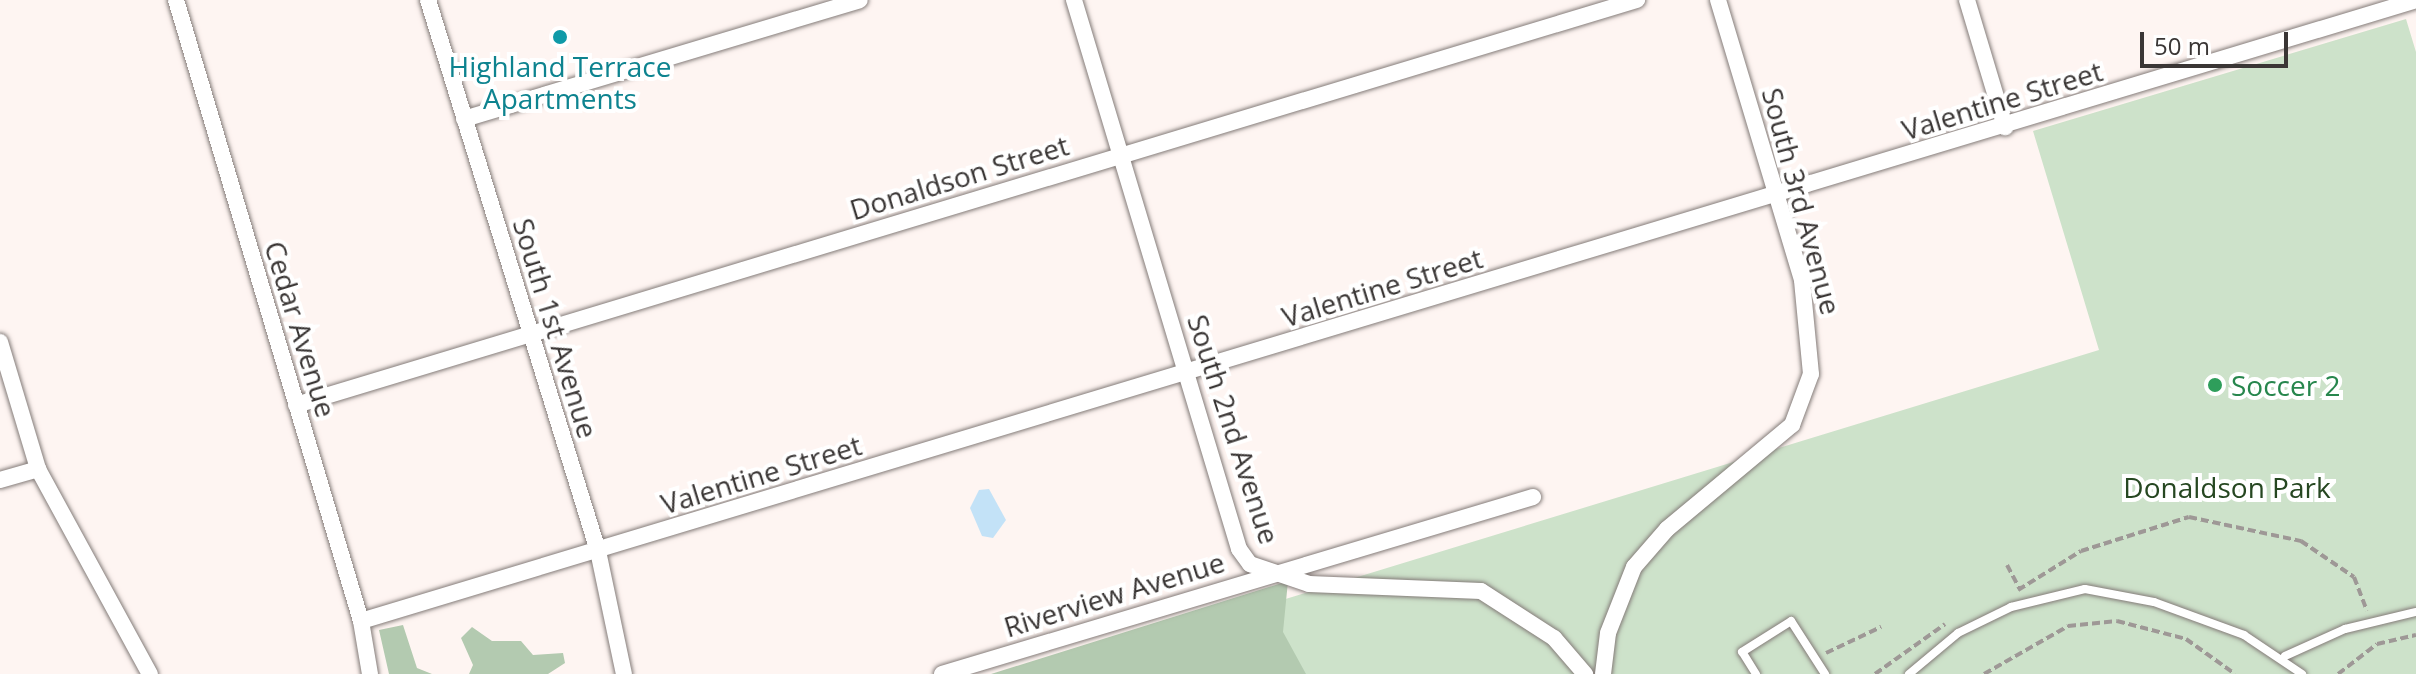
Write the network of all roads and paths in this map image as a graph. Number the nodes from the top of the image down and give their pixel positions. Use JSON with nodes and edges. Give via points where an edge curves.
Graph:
{"nodes":[{"id":1,"x":176,"y":0,"type":"edge"},
{"id":2,"x":428,"y":0,"type":"edge"},
{"id":3,"x":860,"y":0,"type":"edge"},
{"id":4,"x":1074,"y":0,"type":"edge"},
{"id":5,"x":1637,"y":0,"type":"edge"},
{"id":6,"x":1718,"y":0,"type":"edge"},
{"id":7,"x":1967,"y":0,"type":"edge"},
{"id":8,"x":2416,"y":0,"type":"edge"},
{"id":9,"x":464,"y":119,"type":"junction"},
{"id":10,"x":2005,"y":127,"type":"junction"},
{"id":11,"x":1121,"y":156,"type":"junction"},
{"id":12,"x":1777,"y":196,"type":"junction"},
{"id":13,"x":530,"y":334,"type":"junction"},
{"id":14,"x":0,"y":342,"type":"edge"},
{"id":15,"x":1188,"y":374,"type":"junction"},
{"id":16,"x":296,"y":405,"type":"junction"},
{"id":17,"x":38,"y":469,"type":"junction"},
{"id":18,"x":0,"y":480,"type":"edge"},
{"id":19,"x":1533,"y":497,"type":"dead end"},
{"id":20,"x":598,"y":551,"type":"junction"},
{"id":21,"x":2007,"y":565,"type":"dead end"},
{"id":22,"x":1266,"y":575,"type":"junction"},
{"id":23,"x":2020,"y":589,"type":"junction"},
{"id":24,"x":2007,"y":596,"type":"dead end"},
{"id":25,"x":2416,"y":612,"type":"edge"},
{"id":26,"x":1955,"y":619,"type":"dead end"},
{"id":27,"x":361,"y":621,"type":"junction"},
{"id":28,"x":2370,"y":621,"type":"junction"},
{"id":29,"x":1881,"y":627,"type":"dead end"},
{"id":30,"x":2416,"y":635,"type":"edge"},
{"id":31,"x":2377,"y":644,"type":"junction"},
{"id":32,"x":2285,"y":656,"type":"junction"},
{"id":33,"x":1816,"y":659,"type":"junction"},
{"id":34,"x":150,"y":674,"type":"edge"},
{"id":35,"x":370,"y":674,"type":"edge"},
{"id":36,"x":624,"y":674,"type":"edge"},
{"id":37,"x":942,"y":674,"type":"edge"},
{"id":38,"x":1585,"y":674,"type":"edge"},
{"id":39,"x":1603,"y":674,"type":"edge"},
{"id":40,"x":1756,"y":674,"type":"edge"},
{"id":41,"x":1825,"y":674,"type":"edge"},
{"id":42,"x":1875,"y":674,"type":"edge"},
{"id":43,"x":1909,"y":674,"type":"edge"},
{"id":44,"x":1984,"y":674,"type":"edge"},
{"id":45,"x":2235,"y":674,"type":"edge"},
{"id":46,"x":2302,"y":674,"type":"edge"},
{"id":47,"x":2338,"y":674,"type":"edge"}],
"edges":[{"from":1,"to":16,"type":"street","name":"Cedar Avenue"},
{"from":2,"to":9,"type":"street","name":"South 1st Avenue"},
{"from":3,"to":9,"type":"street"},
{"from":4,"to":11,"type":"street","name":"South 2nd Avenue"},
{"from":5,"to":11,"type":"street","name":"Donaldson Street"},
{"from":6,"to":12,"type":"street","name":"South 3rd Avenue"},
{"from":7,"to":10,"type":"street"},
{"from":8,"to":10,"type":"street","name":"Valentine Street"},
{"from":9,"to":13,"type":"street","name":"South 1st Avenue"},
{"from":10,"to":12,"type":"street","name":"Valentine Street"},
{"from":11,"to":13,"type":"street","name":"Donaldson Street"},
{"from":11,"to":15,"type":"street","name":"South 2nd Avenue"},
{"from":12,"to":15,"type":"street","name":"Valentine Street"},
{"from":12,"to":39,"type":"street","name":"South 3rd Avenue","via":[[1810,320],[1808,392],[1777,442],[1667,529],[1634,567],[1608,633]]},
{"from":13,"to":16,"type":"street","name":"Donaldson Street"},
{"from":13,"to":20,"type":"street","name":"South 1st Avenue"},
{"from":14,"to":17,"type":"street"},
{"from":15,"to":20,"type":"street","name":"Valentine Street"},
{"from":15,"to":22,"type":"street","name":"South 2nd Avenue","via":[[1239,549]]},
{"from":16,"to":27,"type":"street","name":"Cedar Avenue"},
{"from":17,"to":18,"type":"street"},
{"from":17,"to":34,"type":"street"},
{"from":19,"to":22,"type":"street","name":"Riverview Avenue"},
{"from":20,"to":27,"type":"street","name":"Valentine Street"},
{"from":20,"to":36,"type":"street","name":"South 1st Avenue"},
{"from":21,"to":23,"type":"path"},
{"from":22,"to":37,"type":"street","name":"Riverview Avenue"},
{"from":22,"to":38,"type":"street","name":"South 2nd Avenue","via":[[1481,591],[1554,638]]},
{"from":23,"to":24,"type":"path"},
{"from":23,"to":28,"type":"path","via":[[2081,551],[2189,517],[2301,541],[2354,577]]},
{"from":25,"to":28,"type":"lane"},
{"from":26,"to":42,"type":"path","via":[[1903,648]]},
{"from":27,"to":35,"type":"street","name":"Cedar Avenue"},
{"from":28,"to":31,"type":"path"},
{"from":28,"to":32,"type":"lane"},
{"from":29,"to":33,"type":"path"},
{"from":30,"to":31,"type":"path"},
{"from":31,"to":47,"type":"path"},
{"from":32,"to":43,"type":"lane","via":[[2154,602],[2085,589],[2024,603],[1958,633]]},
{"from":32,"to":46,"type":"lane"},
{"from":33,"to":40,"type":"lane","via":[[1791,621],[1742,652]]},
{"from":33,"to":41,"type":"lane"},
{"from":44,"to":45,"type":"path","via":[[2068,626],[2117,621],[2186,639]]}]}
